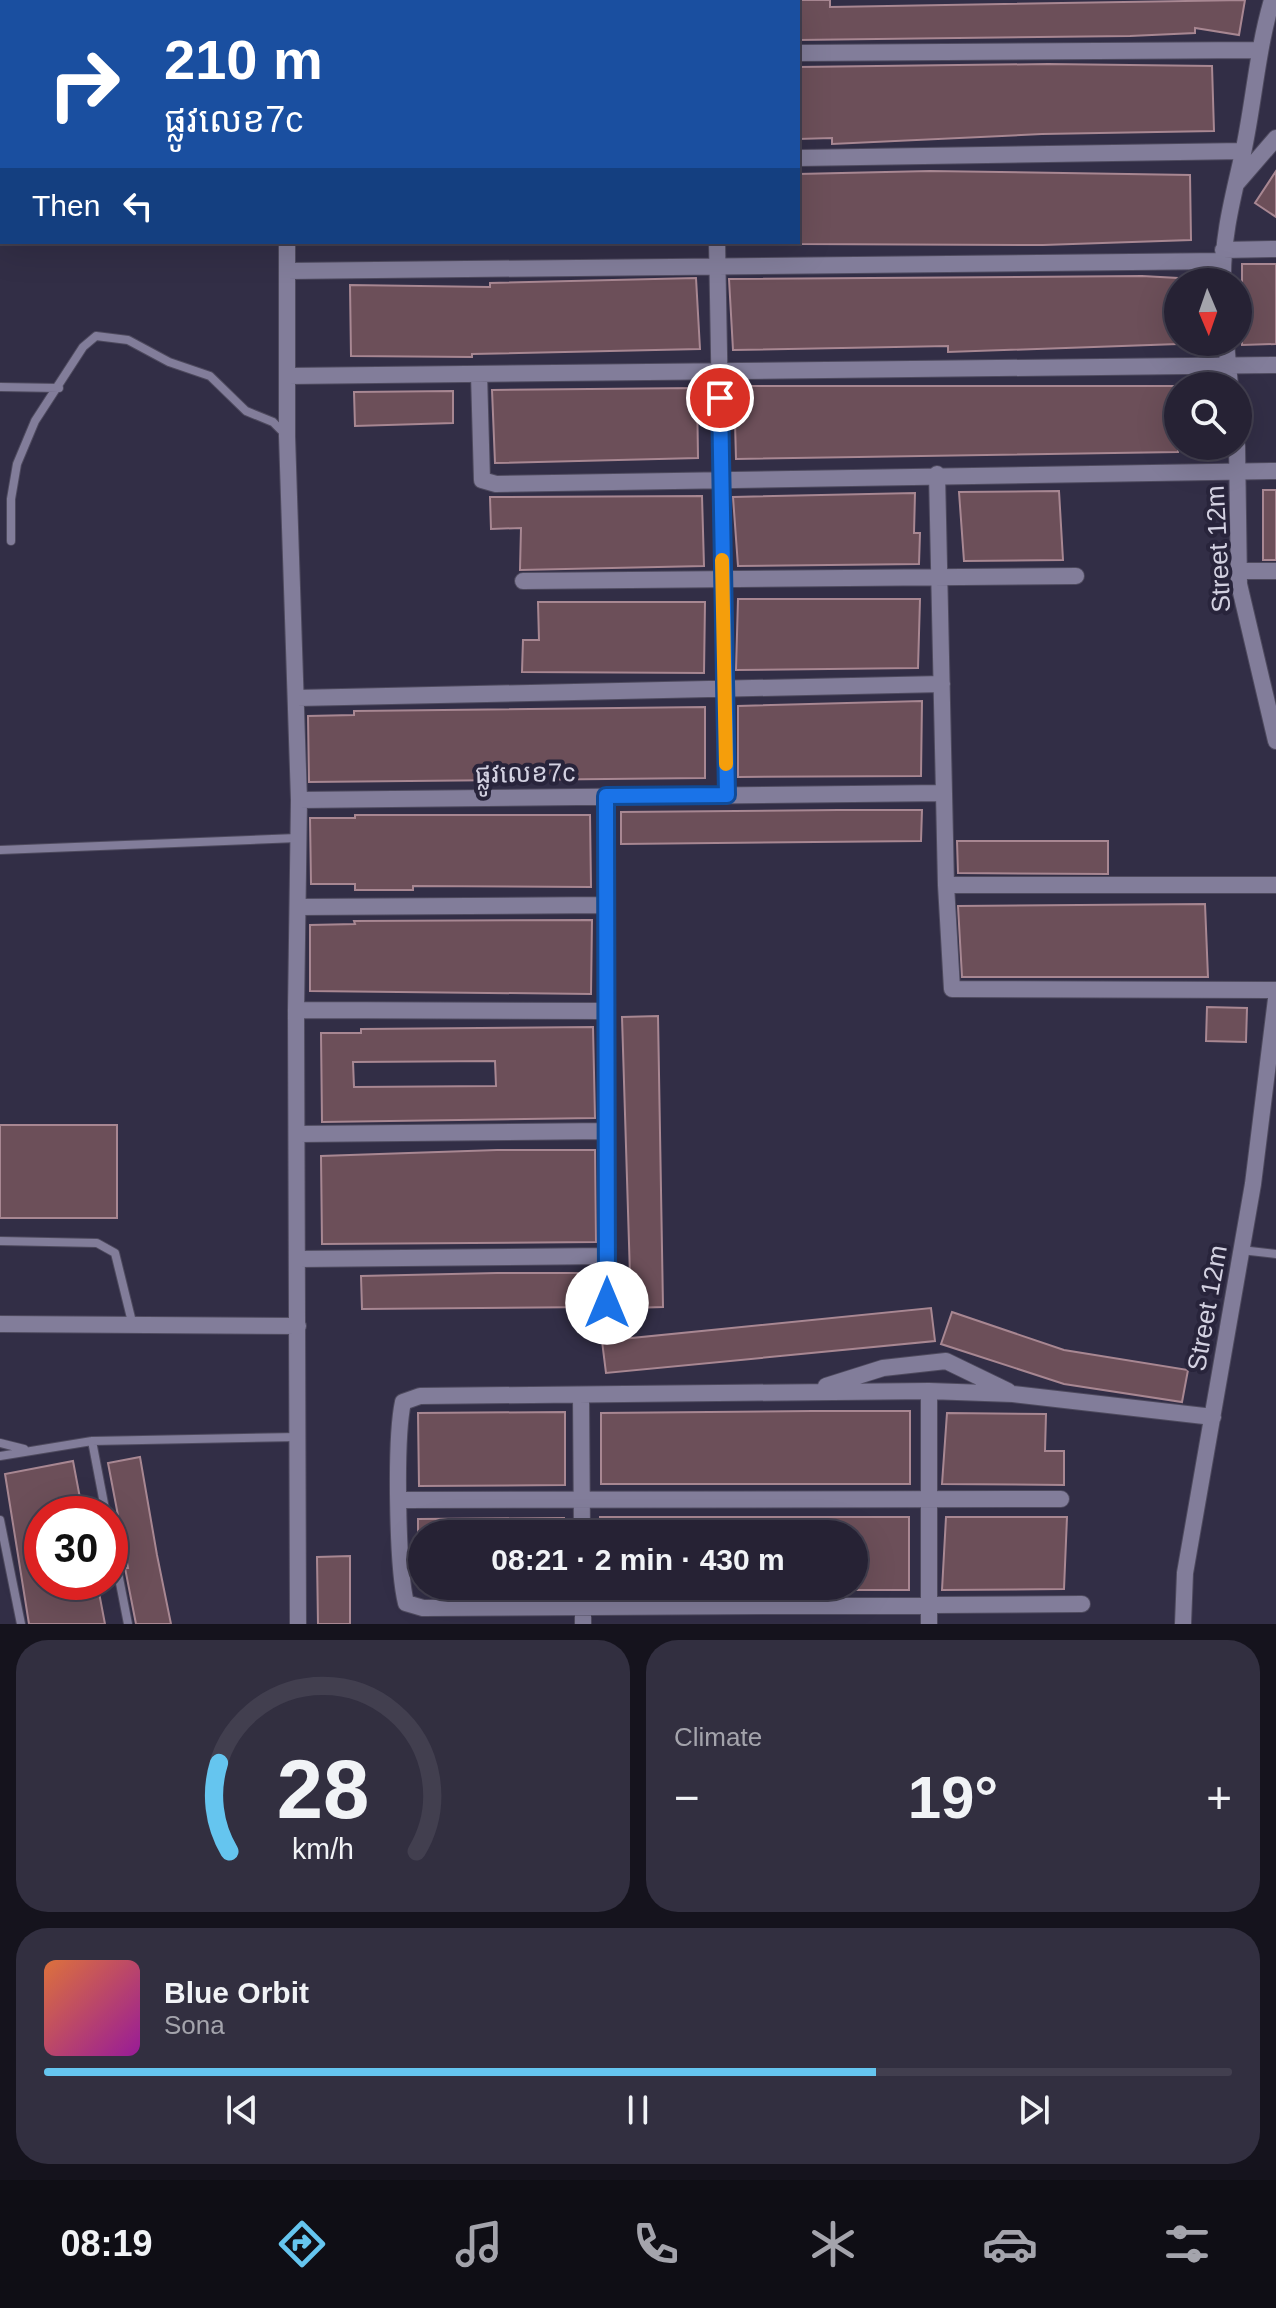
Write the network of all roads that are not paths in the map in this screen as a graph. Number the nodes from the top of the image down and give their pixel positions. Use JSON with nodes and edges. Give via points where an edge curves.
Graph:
{"nodes":[{"id":1,"x":1272,"y":0,"type":"edge"},
{"id":2,"x":1258,"y":50,"type":"junction"},
{"id":3,"x":800,"y":53,"type":"edge"},
{"id":4,"x":1276,"y":138,"type":"edge"},
{"id":5,"x":1243,"y":151,"type":"junction"},
{"id":6,"x":800,"y":158,"type":"edge"},
{"id":7,"x":1234,"y":187,"type":"junction"},
{"id":8,"x":287,"y":244,"type":"edge"},
{"id":9,"x":717,"y":244,"type":"edge"},
{"id":10,"x":1276,"y":249,"type":"edge"},
{"id":11,"x":1223,"y":256,"type":"junction"},
{"id":12,"x":717,"y":266,"type":"junction"},
{"id":13,"x":1223,"y":268,"type":"edge"},
{"id":14,"x":287,"y":271,"type":"junction"},
{"id":15,"x":1227,"y":356,"type":"edge"},
{"id":16,"x":1276,"y":365,"type":"edge"},
{"id":17,"x":1228,"y":366,"type":"junction"},
{"id":18,"x":719,"y":372,"type":"junction"},
{"id":19,"x":1229,"y":372,"type":"edge"},
{"id":20,"x":479,"y":374,"type":"junction"},
{"id":21,"x":288,"y":376,"type":"junction"},
{"id":22,"x":0,"y":387,"type":"edge"},
{"id":23,"x":59,"y":388,"type":"junction"},
{"id":24,"x":287,"y":436,"type":"junction"},
{"id":25,"x":1238,"y":460,"type":"edge"},
{"id":26,"x":1238,"y":471,"type":"junction"},
{"id":27,"x":1276,"y":471,"type":"edge"},
{"id":28,"x":937,"y":474,"type":"junction"},
{"id":29,"x":721,"y":479,"type":"junction"},
{"id":30,"x":11,"y":541,"type":"dead end"},
{"id":31,"x":1238,"y":571,"type":"junction"},
{"id":32,"x":1276,"y":571,"type":"edge"},
{"id":33,"x":1076,"y":576,"type":"dead end"},
{"id":34,"x":939,"y":577,"type":"junction"},
{"id":35,"x":723,"y":579,"type":"junction"},
{"id":36,"x":523,"y":581,"type":"dead end"},
{"id":37,"x":1269,"y":682,"type":"edge"},
{"id":38,"x":942,"y":684,"type":"junction"},
{"id":39,"x":725,"y":688,"type":"junction"},
{"id":40,"x":297,"y":698,"type":"junction"},
{"id":41,"x":1276,"y":741,"type":"edge"},
{"id":42,"x":944,"y":793,"type":"junction"},
{"id":43,"x":727,"y":795,"type":"junction"},
{"id":44,"x":606,"y":796,"type":"junction"},
{"id":45,"x":299,"y":800,"type":"junction"},
{"id":46,"x":297,"y":838,"type":"junction"},
{"id":47,"x":0,"y":850,"type":"edge"},
{"id":48,"x":946,"y":885,"type":"junction"},
{"id":49,"x":1276,"y":885,"type":"edge"},
{"id":50,"x":606,"y":905,"type":"junction"},
{"id":51,"x":299,"y":907,"type":"junction"},
{"id":52,"x":1276,"y":990,"type":"edge"},
{"id":53,"x":1276,"y":999,"type":"edge"},
{"id":54,"x":296,"y":1010,"type":"junction"},
{"id":55,"x":607,"y":1011,"type":"junction"},
{"id":56,"x":1270,"y":1106,"type":"edge"},
{"id":57,"x":607,"y":1131,"type":"junction"},
{"id":58,"x":298,"y":1134,"type":"junction"},
{"id":59,"x":0,"y":1241,"type":"edge"},
{"id":60,"x":1241,"y":1250,"type":"junction"},
{"id":61,"x":1276,"y":1254,"type":"edge"},
{"id":62,"x":607,"y":1256,"type":"junction"},
{"id":63,"x":298,"y":1259,"type":"junction"},
{"id":64,"x":607,"y":1303,"type":"dead end"},
{"id":65,"x":0,"y":1324,"type":"edge"},
{"id":66,"x":133,"y":1326,"type":"junction"},
{"id":67,"x":298,"y":1326,"type":"junction"},
{"id":68,"x":929,"y":1391,"type":"junction"},
{"id":69,"x":806,"y":1392,"type":"junction"},
{"id":70,"x":1013,"y":1394,"type":"junction"},
{"id":71,"x":581,"y":1396,"type":"junction"},
{"id":72,"x":1213,"y":1417,"type":"junction"},
{"id":73,"x":298,"y":1437,"type":"junction"},
{"id":74,"x":92,"y":1441,"type":"junction"},
{"id":75,"x":0,"y":1443,"type":"edge"},
{"id":76,"x":29,"y":1450,"type":"junction"},
{"id":77,"x":0,"y":1456,"type":"edge"},
{"id":78,"x":103,"y":1496,"type":"edge"},
{"id":79,"x":1061,"y":1499,"type":"dead end"},
{"id":80,"x":400,"y":1500,"type":"junction"},
{"id":81,"x":582,"y":1500,"type":"junction"},
{"id":82,"x":928,"y":1500,"type":"junction"},
{"id":83,"x":0,"y":1520,"type":"edge"},
{"id":84,"x":582,"y":1520,"type":"edge"},
{"id":85,"x":123,"y":1600,"type":"edge"},
{"id":86,"x":583,"y":1600,"type":"edge"},
{"id":87,"x":1082,"y":1604,"type":"dead end"},
{"id":88,"x":928,"y":1605,"type":"junction"},
{"id":89,"x":583,"y":1606,"type":"junction"},
{"id":90,"x":21,"y":1624,"type":"edge"},
{"id":91,"x":128,"y":1624,"type":"edge"},
{"id":92,"x":298,"y":1624,"type":"edge"},
{"id":93,"x":583,"y":1624,"type":"edge"},
{"id":94,"x":929,"y":1624,"type":"edge"},
{"id":95,"x":1183,"y":1624,"type":"edge"}],
"edges":[{"from":1,"to":2,"type":"street"},
{"from":2,"to":3,"type":"street"},
{"from":2,"to":5,"type":"street"},
{"from":4,"to":7,"type":"street"},
{"from":5,"to":6,"type":"street"},
{"from":5,"to":7,"type":"street"},
{"from":7,"to":11,"type":"street"},
{"from":8,"to":14,"type":"street"},
{"from":9,"to":12,"type":"street"},
{"from":10,"to":11,"type":"street"},
{"from":11,"to":12,"type":"street"},
{"from":11,"to":13,"type":"street"},
{"from":12,"to":14,"type":"street"},
{"from":12,"to":18,"type":"street"},
{"from":14,"to":21,"type":"street"},
{"from":15,"to":17,"type":"street"},
{"from":16,"to":17,"type":"street"},
{"from":17,"to":18,"type":"street"},
{"from":17,"to":19,"type":"street"},
{"from":18,"to":20,"type":"street"},
{"from":18,"to":29,"type":"street"},
{"from":20,"to":21,"type":"street"},
{"from":20,"to":29,"type":"street","via":[[482,480],[496,484]]},
{"from":21,"to":24,"type":"street"},
{"from":22,"to":23,"type":"lane"},
{"from":23,"to":24,"type":"lane","via":[[83,347],[96,336],[128,340],[210,376],[246,411],[273,422]]},
{"from":23,"to":30,"type":"lane","via":[[35,421],[17,464]]},
{"from":24,"to":40,"type":"street"},
{"from":25,"to":26,"type":"street","name":"Street 12m"},
{"from":26,"to":27,"type":"street"},
{"from":26,"to":28,"type":"street"},
{"from":26,"to":31,"type":"street","name":"Street 12m"},
{"from":28,"to":29,"type":"street"},
{"from":28,"to":34,"type":"street"},
{"from":29,"to":35,"type":"street"},
{"from":31,"to":32,"type":"street"},
{"from":31,"to":37,"type":"street","name":"Street 12m","via":[[1247,626]]},
{"from":33,"to":34,"type":"street"},
{"from":34,"to":35,"type":"street"},
{"from":34,"to":38,"type":"street"},
{"from":35,"to":36,"type":"street"},
{"from":35,"to":39,"type":"street"},
{"from":37,"to":41,"type":"street","name":"Street 12m"},
{"from":38,"to":39,"type":"street"},
{"from":38,"to":42,"type":"street"},
{"from":39,"to":40,"type":"street"},
{"from":39,"to":43,"type":"street"},
{"from":40,"to":45,"type":"street"},
{"from":42,"to":43,"type":"street","name":"ផ្លូវលេខ7c"},
{"from":42,"to":48,"type":"street"},
{"from":43,"to":44,"type":"street","name":"ផ្លូវលេខ7c"},
{"from":44,"to":45,"type":"street","name":"ផ្លូវលេខ7c"},
{"from":44,"to":50,"type":"street"},
{"from":45,"to":46,"type":"street"},
{"from":46,"to":47,"type":"lane"},
{"from":46,"to":51,"type":"street"},
{"from":48,"to":49,"type":"street"},
{"from":48,"to":52,"type":"street","via":[[952,989]]},
{"from":50,"to":51,"type":"street"},
{"from":50,"to":55,"type":"street"},
{"from":51,"to":54,"type":"street"},
{"from":53,"to":56,"type":"street","name":"Street 12m"},
{"from":54,"to":55,"type":"street"},
{"from":54,"to":58,"type":"street"},
{"from":55,"to":57,"type":"street"},
{"from":56,"to":60,"type":"street","name":"Street 12m"},
{"from":57,"to":58,"type":"street"},
{"from":57,"to":62,"type":"street"},
{"from":58,"to":63,"type":"street"},
{"from":59,"to":66,"type":"lane","via":[[97,1243],[115,1253]]},
{"from":60,"to":61,"type":"lane"},
{"from":60,"to":72,"type":"street","name":"Street 12m"},
{"from":62,"to":63,"type":"street"},
{"from":62,"to":64,"type":"street"},
{"from":63,"to":67,"type":"street"},
{"from":65,"to":66,"type":"street"},
{"from":66,"to":67,"type":"street"},
{"from":67,"to":73,"type":"street"},
{"from":68,"to":69,"type":"street"},
{"from":68,"to":70,"type":"street"},
{"from":68,"to":82,"type":"street"},
{"from":69,"to":70,"type":"street","via":[[883,1368],[946,1361]]},
{"from":69,"to":71,"type":"street"},
{"from":70,"to":72,"type":"street"},
{"from":71,"to":80,"type":"street","via":[[420,1396],[403,1402]]},
{"from":71,"to":81,"type":"street"},
{"from":72,"to":95,"type":"street","name":"Street 12m","via":[[1185,1573]]},
{"from":73,"to":74,"type":"lane"},
{"from":73,"to":92,"type":"street"},
{"from":74,"to":76,"type":"lane"},
{"from":74,"to":78,"type":"lane"},
{"from":75,"to":76,"type":"lane"},
{"from":76,"to":77,"type":"lane"},
{"from":79,"to":82,"type":"street"},
{"from":80,"to":81,"type":"street"},
{"from":80,"to":89,"type":"street","via":[[406,1603],[423,1608]]},
{"from":81,"to":82,"type":"street"},
{"from":81,"to":84,"type":"street"},
{"from":82,"to":88,"type":"street"},
{"from":83,"to":90,"type":"lane"},
{"from":85,"to":91,"type":"lane"},
{"from":86,"to":89,"type":"street"},
{"from":87,"to":88,"type":"street"},
{"from":88,"to":89,"type":"street"},
{"from":88,"to":94,"type":"street"},
{"from":89,"to":93,"type":"street"}]}
